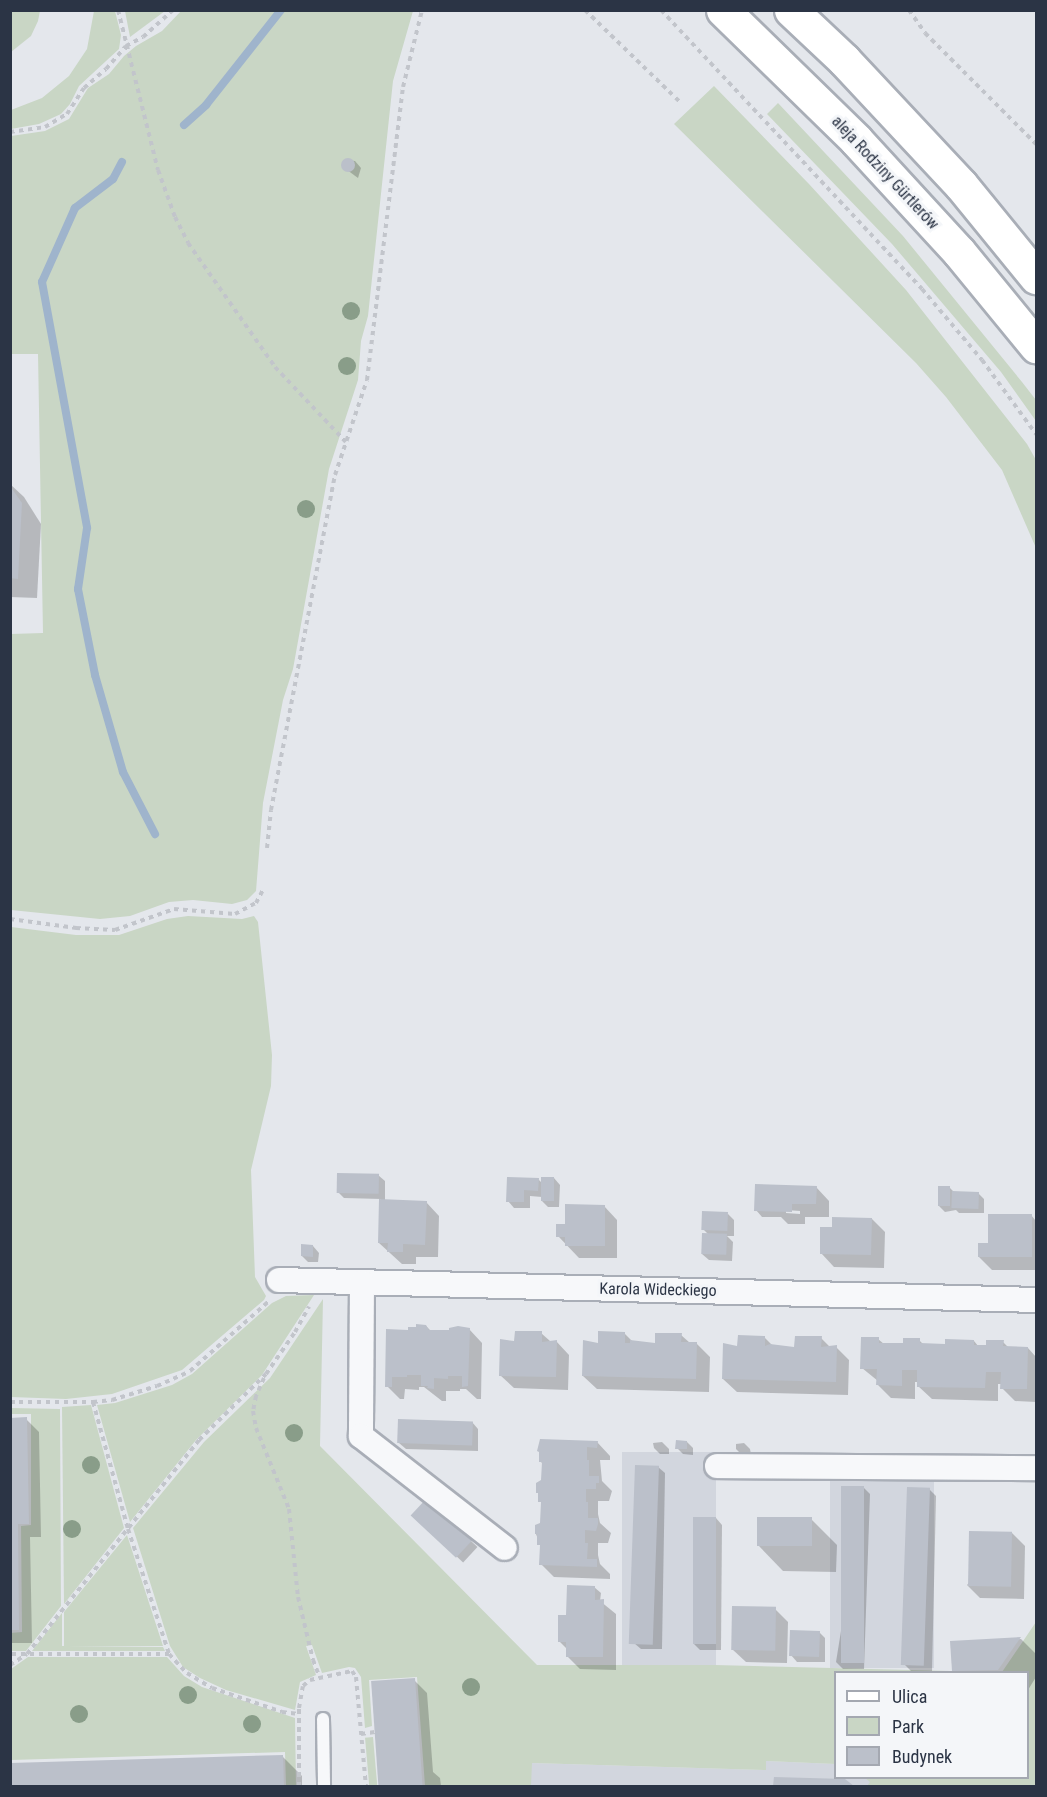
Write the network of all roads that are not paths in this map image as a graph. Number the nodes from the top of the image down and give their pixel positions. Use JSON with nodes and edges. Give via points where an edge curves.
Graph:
{"nodes":[{"id":1,"x":723,"y":10,"type":"edge"},
{"id":2,"x":791,"y":10,"type":"edge"},
{"id":3,"x":961,"y":185,"type":"junction"},
{"id":4,"x":1036,"y":243,"type":"edge"},
{"id":5,"x":1036,"y":277,"type":"edge"},
{"id":6,"x":1036,"y":346,"type":"edge"},
{"id":7,"x":362,"y":1283,"type":"junction"},
{"id":8,"x":276,"y":1289,"type":"road end"},
{"id":9,"x":1036,"y":1300,"type":"edge"},
{"id":10,"x":717,"y":1466,"type":"dead end"},
{"id":11,"x":1036,"y":1467,"type":"edge"},
{"id":12,"x":505,"y":1548,"type":"dead end"},
{"id":13,"x":323,"y":1719,"type":"dead end"},
{"id":14,"x":324,"y":1786,"type":"edge"}],
"edges":[{"from":1,"to":6,"type":"main road","name":"aleja Rodziny Gürtlerów","via":[[856,140],[959,252]]},
{"from":2,"to":3,"type":"main road","via":[[844,60]]},
{"from":3,"to":4,"type":"main road"},
{"from":3,"to":5,"type":"main road"},
{"from":7,"to":8,"type":"street","name":"Karola Wideckiego"},
{"from":7,"to":9,"type":"street","name":"Karola Wideckiego"},
{"from":7,"to":12,"type":"street","via":[[361,1436]]},
{"from":10,"to":11,"type":"street"},
{"from":13,"to":14,"type":"lane"}]}
